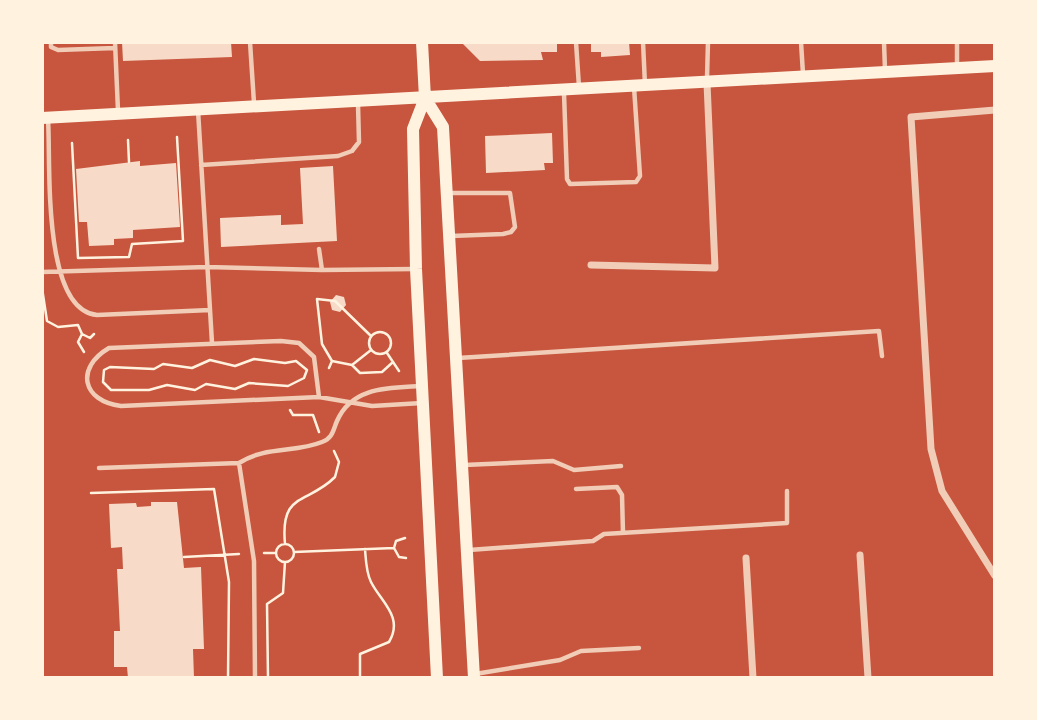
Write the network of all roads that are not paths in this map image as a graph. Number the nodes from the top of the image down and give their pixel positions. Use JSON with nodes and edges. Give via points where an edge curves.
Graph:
{"nodes":[{"id":1,"x":51,"y":42,"type":"edge"},
{"id":2,"x":250,"y":42,"type":"edge"},
{"id":3,"x":422,"y":42,"type":"edge"},
{"id":4,"x":576,"y":42,"type":"edge"},
{"id":5,"x":643,"y":42,"type":"edge"},
{"id":6,"x":708,"y":42,"type":"edge"},
{"id":7,"x":801,"y":42,"type":"edge"},
{"id":8,"x":884,"y":42,"type":"edge"},
{"id":9,"x":957,"y":42,"type":"edge"},
{"id":10,"x":115,"y":45,"type":"edge"},
{"id":11,"x":995,"y":66,"type":"edge"},
{"id":12,"x":958,"y":69,"type":"junction"},
{"id":13,"x":886,"y":74,"type":"junction"},
{"id":14,"x":803,"y":78,"type":"junction"},
{"id":15,"x":707,"y":83,"type":"junction"},
{"id":16,"x":639,"y":86,"type":"junction"},
{"id":17,"x":564,"y":90,"type":"junction"},
{"id":18,"x":579,"y":90,"type":"junction"},
{"id":19,"x":425,"y":98,"type":"junction"},
{"id":20,"x":358,"y":103,"type":"junction"},
{"id":21,"x":254,"y":107,"type":"junction"},
{"id":22,"x":198,"y":110,"type":"junction"},
{"id":23,"x":995,"y":110,"type":"edge"},
{"id":24,"x":118,"y":114,"type":"junction"},
{"id":25,"x":45,"y":118,"type":"edge"},
{"id":26,"x":201,"y":165,"type":"junction"},
{"id":27,"x":447,"y":193,"type":"junction"},
{"id":28,"x":450,"y":237,"type":"junction"},
{"id":29,"x":319,"y":249,"type":"dead end"},
{"id":30,"x":590,"y":265,"type":"dead end"},
{"id":31,"x":207,"y":267,"type":"junction"},
{"id":32,"x":416,"y":268,"type":"junction"},
{"id":33,"x":322,"y":270,"type":"junction"},
{"id":34,"x":58,"y":271,"type":"junction"},
{"id":35,"x":42,"y":272,"type":"edge"},
{"id":36,"x":210,"y":310,"type":"junction"},
{"id":37,"x":212,"y":343,"type":"junction"},
{"id":38,"x":882,"y":356,"type":"dead end"},
{"id":39,"x":458,"y":358,"type":"junction"},
{"id":40,"x":422,"y":386,"type":"junction"},
{"id":41,"x":319,"y":397,"type":"junction"},
{"id":42,"x":353,"y":401,"type":"junction"},
{"id":43,"x":423,"y":402,"type":"junction"},
{"id":44,"x":239,"y":463,"type":"junction"},
{"id":45,"x":463,"y":465,"type":"junction"},
{"id":46,"x":621,"y":466,"type":"dead end"},
{"id":47,"x":99,"y":468,"type":"dead end"},
{"id":48,"x":576,"y":489,"type":"dead end"},
{"id":49,"x":787,"y":491,"type":"dead end"},
{"id":50,"x":624,"y":533,"type":"junction"},
{"id":51,"x":468,"y":550,"type":"junction"},
{"id":52,"x":860,"y":555,"type":"dead end"},
{"id":53,"x":746,"y":558,"type":"dead end"},
{"id":54,"x":995,"y":576,"type":"edge"},
{"id":55,"x":639,"y":648,"type":"dead end"},
{"id":56,"x":474,"y":676,"type":"edge"},
{"id":57,"x":255,"y":678,"type":"edge"},
{"id":58,"x":437,"y":678,"type":"edge"},
{"id":59,"x":753,"y":678,"type":"edge"},
{"id":60,"x":868,"y":678,"type":"edge"}],
"edges":[{"from":1,"to":10,"type":"lane","via":[[58,50]]},
{"from":2,"to":21,"type":"lane"},
{"from":3,"to":19,"type":"main road"},
{"from":4,"to":18,"type":"lane"},
{"from":5,"to":16,"type":"lane"},
{"from":6,"to":15,"type":"lane"},
{"from":7,"to":14,"type":"lane"},
{"from":8,"to":13,"type":"lane"},
{"from":9,"to":12,"type":"lane"},
{"from":10,"to":24,"type":"lane"},
{"from":11,"to":12,"type":"main road"},
{"from":12,"to":13,"type":"main road"},
{"from":13,"to":14,"type":"main road"},
{"from":14,"to":15,"type":"main road"},
{"from":15,"to":16,"type":"main road"},
{"from":15,"to":30,"type":"street","via":[[715,268]]},
{"from":16,"to":17,"type":"lane","via":[[640,176],[636,182],[570,184],[565,166]]},
{"from":16,"to":18,"type":"main road"},
{"from":17,"to":18,"type":"main road"},
{"from":17,"to":19,"type":"main road"},
{"from":19,"to":20,"type":"main road"},
{"from":19,"to":27,"type":"main road","via":[[443,127]]},
{"from":19,"to":32,"type":"main road","via":[[413,129]]},
{"from":20,"to":21,"type":"main road"},
{"from":20,"to":26,"type":"lane","via":[[359,142],[352,151],[338,156]]},
{"from":21,"to":22,"type":"main road"},
{"from":22,"to":24,"type":"main road"},
{"from":22,"to":26,"type":"lane"},
{"from":23,"to":54,"type":"street","via":[[911,117],[931,449],[942,491]]},
{"from":24,"to":25,"type":"main road"},
{"from":25,"to":34,"type":"lane"},
{"from":26,"to":31,"type":"lane"},
{"from":27,"to":28,"type":"main road"},
{"from":27,"to":28,"type":"lane","via":[[507,191],[512,196],[515,227],[511,232]]},
{"from":28,"to":39,"type":"main road"},
{"from":29,"to":33,"type":"lane"},
{"from":31,"to":33,"type":"lane"},
{"from":31,"to":34,"type":"lane"},
{"from":31,"to":36,"type":"lane"},
{"from":32,"to":33,"type":"lane"},
{"from":32,"to":40,"type":"main road"},
{"from":34,"to":35,"type":"lane"},
{"from":34,"to":36,"type":"lane","via":[[71,302],[86,314]]},
{"from":36,"to":37,"type":"lane"},
{"from":37,"to":41,"type":"lane","via":[[299,343],[314,357]]},
{"from":37,"to":41,"type":"lane","via":[[109,348],[88,365],[91,391],[109,404],[135,407]]},
{"from":38,"to":39,"type":"lane","via":[[879,331]]},
{"from":39,"to":45,"type":"main road"},
{"from":40,"to":42,"type":"lane","via":[[372,389]]},
{"from":40,"to":43,"type":"main road"},
{"from":41,"to":42,"type":"lane"},
{"from":42,"to":43,"type":"lane","via":[[372,406]]},
{"from":42,"to":44,"type":"lane","via":[[326,441],[254,454]]},
{"from":43,"to":58,"type":"main road"},
{"from":44,"to":47,"type":"lane"},
{"from":44,"to":57,"type":"lane","via":[[254,561]]},
{"from":45,"to":46,"type":"lane","via":[[553,461],[574,470]]},
{"from":45,"to":51,"type":"main road"},
{"from":48,"to":50,"type":"lane","via":[[617,487]]},
{"from":49,"to":50,"type":"lane","via":[[787,523]]},
{"from":50,"to":51,"type":"lane","via":[[604,534],[593,541]]},
{"from":51,"to":56,"type":"main road"},
{"from":52,"to":60,"type":"street"},
{"from":53,"to":59,"type":"street"},
{"from":55,"to":56,"type":"lane","via":[[582,651],[560,660]]}]}
